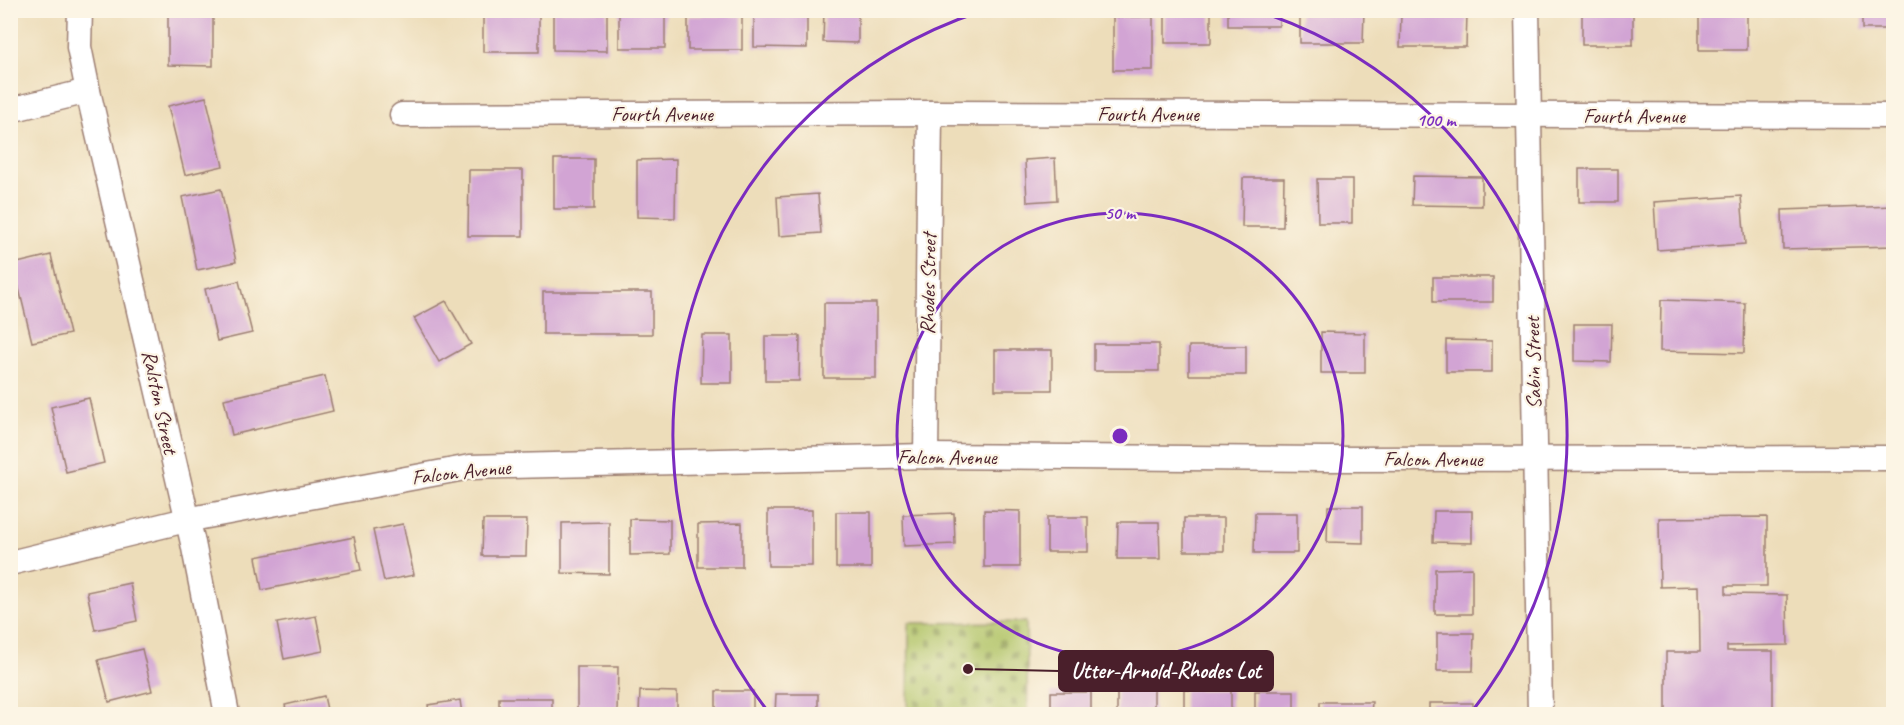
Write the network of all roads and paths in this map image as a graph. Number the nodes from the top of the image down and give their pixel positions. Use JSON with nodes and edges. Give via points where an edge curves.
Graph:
{"nodes":[{"id":1,"x":80,"y":10,"type":"edge"},
{"id":2,"x":1527,"y":10,"type":"edge"},
{"id":3,"x":88,"y":92,"type":"junction"},
{"id":4,"x":10,"y":110,"type":"edge"},
{"id":5,"x":930,"y":113,"type":"junction"},
{"id":6,"x":402,"y":115,"type":"dead end"},
{"id":7,"x":1528,"y":116,"type":"junction"},
{"id":8,"x":1893,"y":116,"type":"edge"},
{"id":9,"x":926,"y":456,"type":"junction"},
{"id":10,"x":1893,"y":458,"type":"edge"},
{"id":11,"x":1535,"y":459,"type":"junction"},
{"id":12,"x":186,"y":519,"type":"junction"},
{"id":13,"x":10,"y":563,"type":"edge"},
{"id":14,"x":227,"y":714,"type":"edge"},
{"id":15,"x":1540,"y":714,"type":"edge"}],
"edges":[{"from":1,"to":3,"type":"street","name":"Ralston Street","via":[[79,47]]},
{"from":2,"to":7,"type":"street","name":"Sabin Street"},
{"from":3,"to":4,"type":"street"},
{"from":3,"to":12,"type":"street","name":"Ralston Street"},
{"from":5,"to":6,"type":"street","name":"Fourth Avenue"},
{"from":5,"to":7,"type":"street","name":"Fourth Avenue"},
{"from":5,"to":9,"type":"street","name":"Rhodes Street"},
{"from":7,"to":8,"type":"street","name":"Fourth Avenue"},
{"from":7,"to":11,"type":"street","name":"Sabin Street"},
{"from":9,"to":11,"type":"street","name":"Falcon Avenue"},
{"from":9,"to":12,"type":"street","name":"Falcon Avenue","via":[[470,467]]},
{"from":10,"to":11,"type":"street","name":"Falcon Avenue"},
{"from":11,"to":15,"type":"street","name":"Sabin Street"},
{"from":12,"to":13,"type":"street","name":"Falcon Avenue"},
{"from":12,"to":14,"type":"street","name":"Ralston Street"}]}
